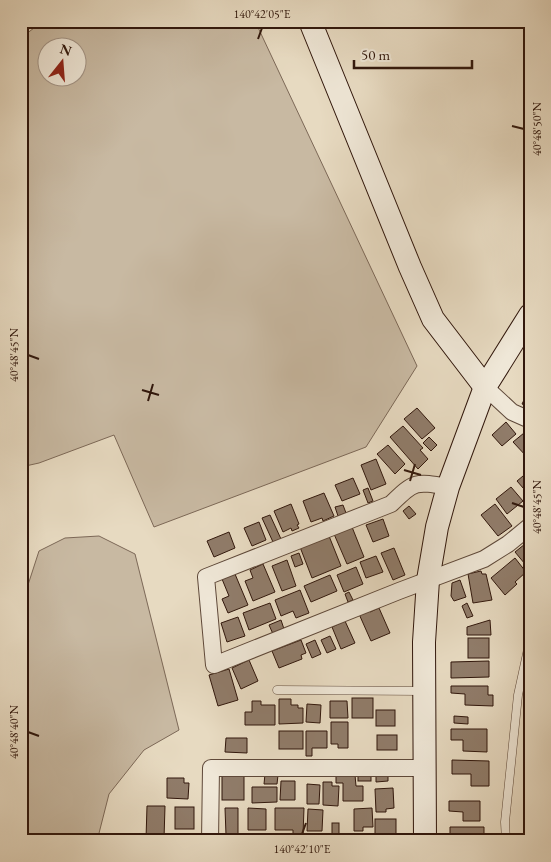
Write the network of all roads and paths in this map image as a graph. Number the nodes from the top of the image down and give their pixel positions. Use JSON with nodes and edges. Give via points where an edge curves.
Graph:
{"nodes":[{"id":1,"x":310,"y":21,"type":"edge"},
{"id":2,"x":530,"y":315,"type":"edge"},
{"id":3,"x":485,"y":387,"type":"junction"},
{"id":4,"x":530,"y":420,"type":"edge"},
{"id":5,"x":448,"y":487,"type":"junction"},
{"id":6,"x":530,"y":526,"type":"edge"},
{"id":7,"x":428,"y":580,"type":"junction"},
{"id":8,"x":530,"y":640,"type":"edge"},
{"id":9,"x":277,"y":690,"type":"dead end"},
{"id":10,"x":424,"y":690,"type":"junction"},
{"id":11,"x":425,"y":768,"type":"junction"},
{"id":12,"x":210,"y":841,"type":"edge"},
{"id":13,"x":425,"y":841,"type":"edge"},
{"id":14,"x":506,"y":841,"type":"edge"}],
"edges":[{"from":1,"to":3,"type":"street","via":[[433,319]]},
{"from":2,"to":3,"type":"street"},
{"from":3,"to":4,"type":"street","via":[[512,412]]},
{"from":3,"to":5,"type":"street"},
{"from":5,"to":7,"type":"street","via":[[437,526]]},
{"from":5,"to":7,"type":"street","via":[[418,482],[391,504],[206,577],[214,665]]},
{"from":6,"to":7,"type":"street","via":[[484,559]]},
{"from":7,"to":10,"type":"street"},
{"from":8,"to":14,"type":"lane","via":[[518,695],[505,822]]},
{"from":9,"to":10,"type":"lane"},
{"from":10,"to":11,"type":"street"},
{"from":11,"to":12,"type":"street","via":[[210,768]]},
{"from":11,"to":13,"type":"street"}]}
